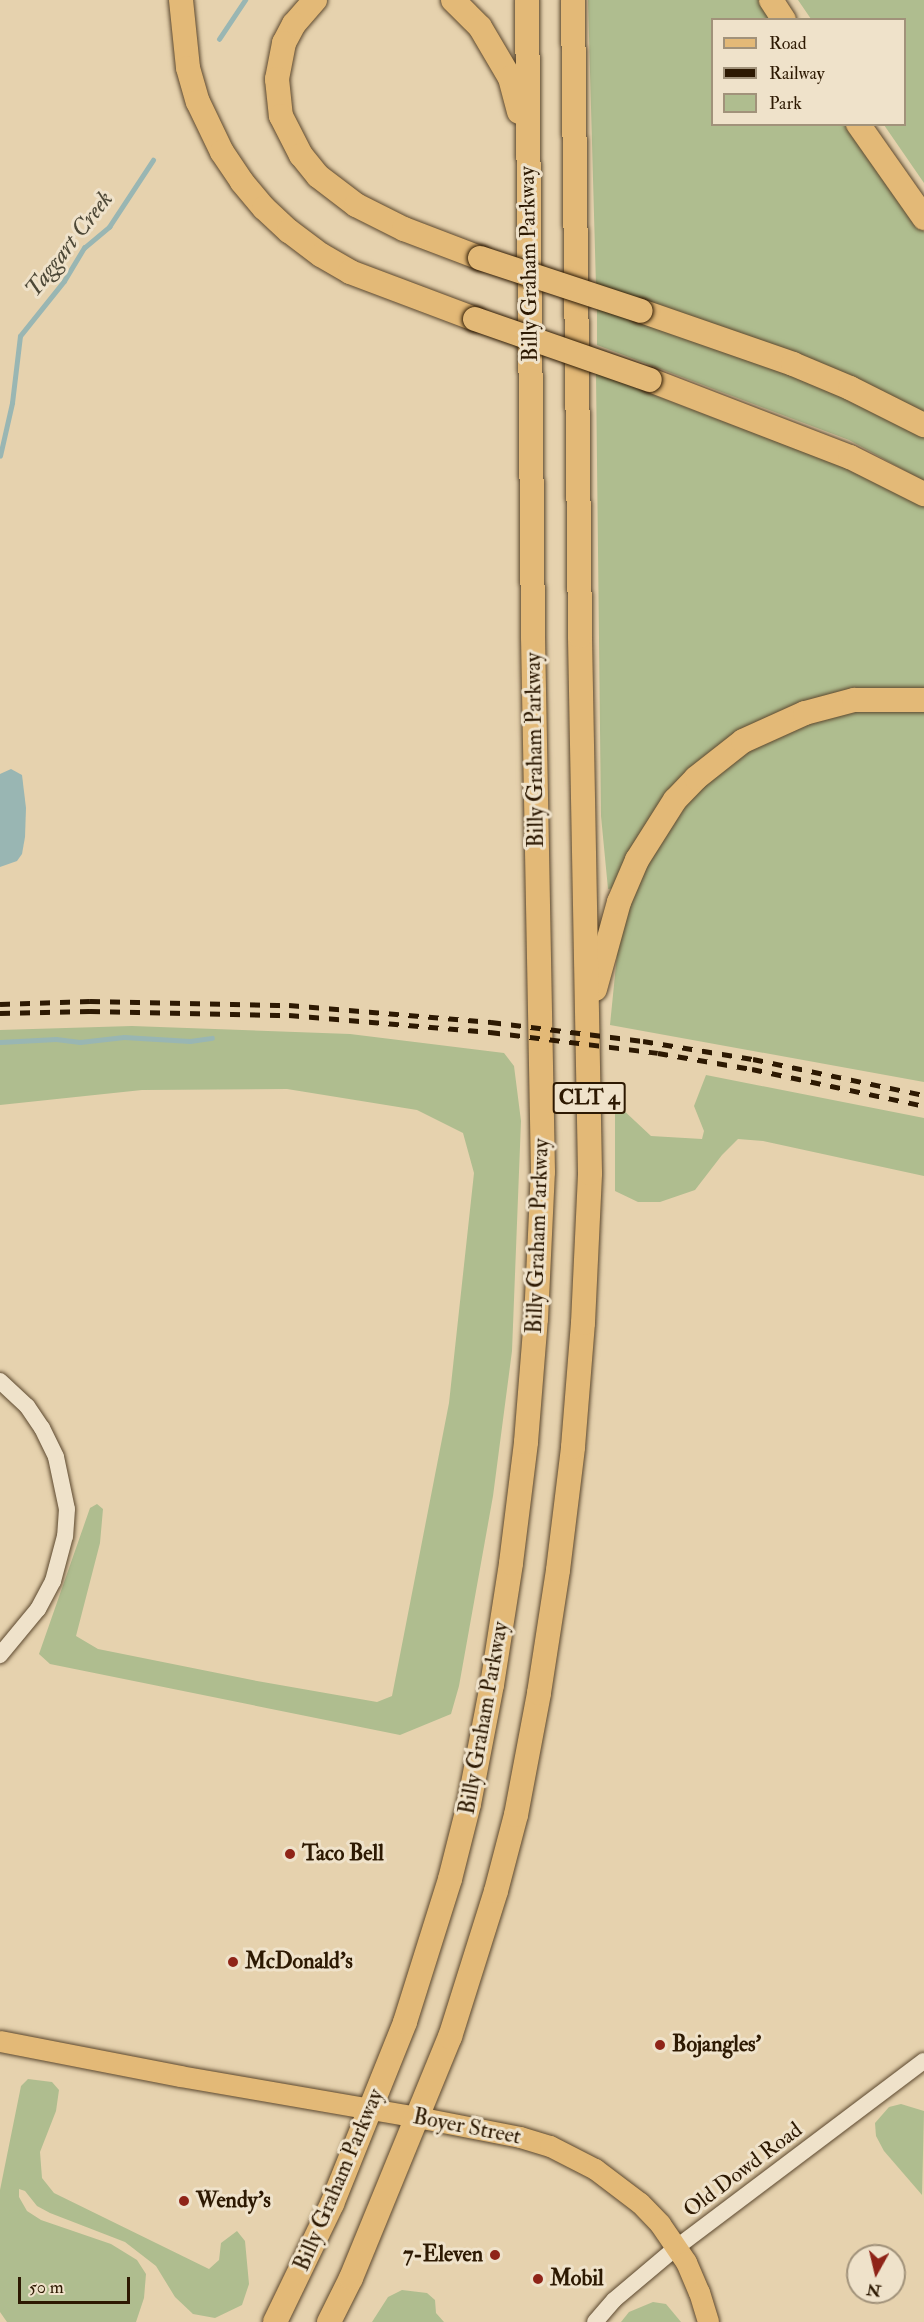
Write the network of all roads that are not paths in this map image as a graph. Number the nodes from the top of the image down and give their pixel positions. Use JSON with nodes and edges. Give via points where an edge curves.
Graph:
{"nodes":[{"id":1,"x":181,"y":0,"type":"edge"},
{"id":2,"x":315,"y":0,"type":"edge"},
{"id":3,"x":453,"y":0,"type":"edge"},
{"id":4,"x":527,"y":0,"type":"edge"},
{"id":5,"x":573,"y":0,"type":"edge"},
{"id":6,"x":771,"y":0,"type":"edge"},
{"id":7,"x":783,"y":18,"type":"edge"},
{"id":8,"x":859,"y":126,"type":"edge"},
{"id":9,"x":528,"y":147,"type":"junction"},
{"id":10,"x":924,"y":218,"type":"edge"},
{"id":11,"x":924,"y":425,"type":"edge"},
{"id":12,"x":924,"y":494,"type":"edge"},
{"id":13,"x":924,"y":700,"type":"edge"},
{"id":14,"x":587,"y":1024,"type":"junction"},
{"id":15,"x":0,"y":1381,"type":"edge"},
{"id":16,"x":0,"y":1655,"type":"edge"},
{"id":17,"x":0,"y":2041,"type":"edge"},
{"id":18,"x":924,"y":2061,"type":"edge"},
{"id":19,"x":370,"y":2109,"type":"junction"},
{"id":20,"x":417,"y":2117,"type":"junction"},
{"id":21,"x":677,"y":2247,"type":"junction"},
{"id":22,"x":275,"y":2322,"type":"edge"},
{"id":23,"x":329,"y":2322,"type":"edge"},
{"id":24,"x":595,"y":2322,"type":"edge"},
{"id":25,"x":708,"y":2322,"type":"edge"}],
"edges":[{"from":1,"to":12,"type":"highway","bridge":true,"via":[[188,68],[198,102],[222,152],[264,208],[313,249],[351,272],[850,457]]},
{"from":2,"to":11,"type":"highway","bridge":true,"via":[[284,43],[277,79],[281,116],[301,155],[318,176],[356,205],[404,229],[480,258],[793,364]]},
{"from":3,"to":9,"type":"highway","via":[[480,27],[510,78]]},
{"from":4,"to":9,"type":"highway","name":"Billy Graham Parkway"},
{"from":5,"to":14,"type":"highway","name":"Billy Graham Parkway"},
{"from":6,"to":7,"type":"highway"},
{"from":8,"to":10,"type":"highway"},
{"from":9,"to":19,"type":"highway","name":"Billy Graham Parkway","via":[[543,1172],[536,1319],[511,1563],[470,1804],[429,1951]]},
{"from":13,"to":14,"type":"highway","via":[[854,700],[805,713],[743,741],[696,778],[675,800],[637,860],[619,903]]},
{"from":14,"to":20,"type":"highway","name":"Billy Graham Parkway","number":"CLT 4","via":[[590,1173],[583,1323],[573,1447],[539,1693],[516,1815],[493,1902],[450,2037]]},
{"from":15,"to":16,"type":"street","via":[[27,1406],[42,1428],[60,1472],[66,1509],[65,1536],[53,1581],[32,1618]]},
{"from":17,"to":19,"type":"main road","name":"Boyer Street"},
{"from":18,"to":21,"type":"street","name":"Old Dowd Road"},
{"from":19,"to":20,"type":"main road","name":"Boyer Street"},
{"from":19,"to":22,"type":"highway","name":"Billy Graham Parkway","via":[[332,2204]]},
{"from":20,"to":21,"type":"main road","name":"Boyer Street","via":[[520,2137],[579,2160],[640,2203]]},
{"from":20,"to":23,"type":"highway","name":"Billy Graham Parkway"},
{"from":21,"to":24,"type":"street","name":"Old Dowd Road","via":[[614,2300]]},
{"from":21,"to":25,"type":"main road","name":"Boyer Street","via":[[699,2292]]}]}
